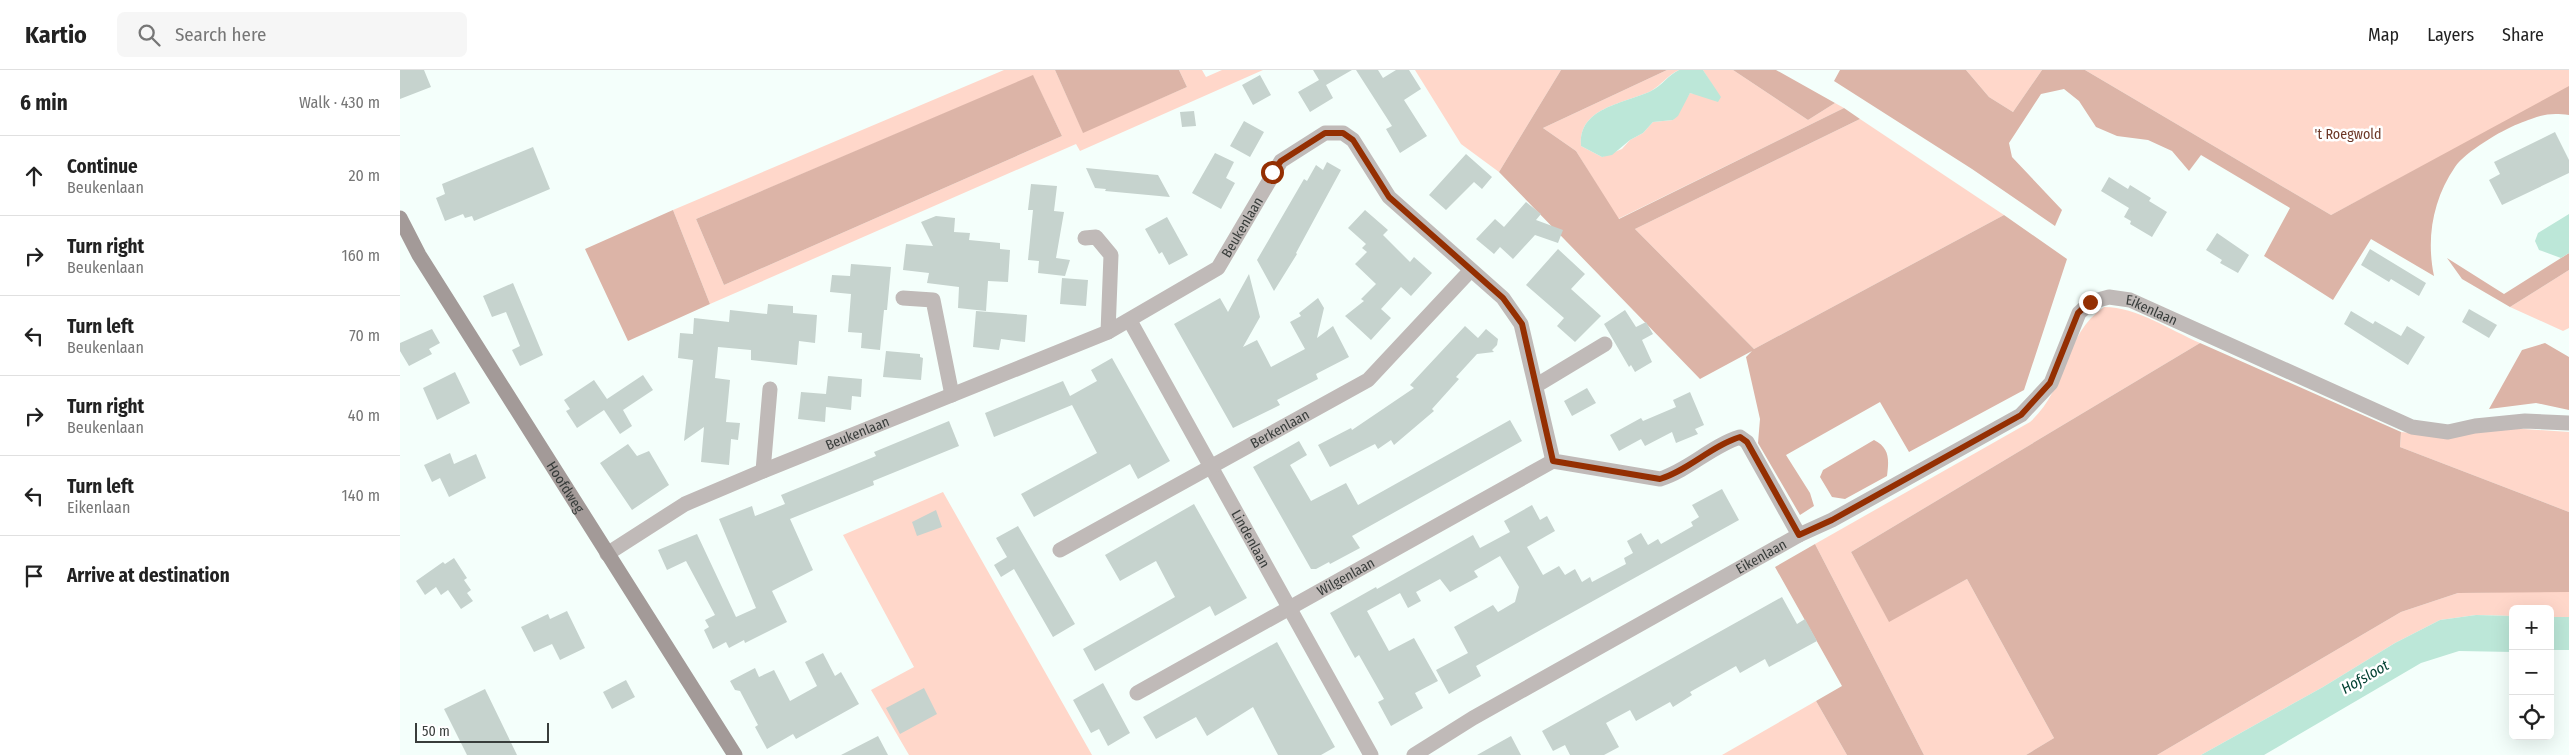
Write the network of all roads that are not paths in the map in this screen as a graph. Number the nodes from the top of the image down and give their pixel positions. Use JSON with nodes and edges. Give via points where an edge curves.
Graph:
{"nodes":[{"id":1,"x":400,"y":218,"type":"edge"},
{"id":2,"x":1086,"y":238,"type":"dead end"},
{"id":3,"x":1470,"y":270,"type":"junction"},
{"id":4,"x":903,"y":298,"type":"dead end"},
{"id":5,"x":1130,"y":321,"type":"junction"},
{"id":6,"x":1108,"y":332,"type":"junction"},
{"id":7,"x":1605,"y":344,"type":"dead end"},
{"id":8,"x":1537,"y":386,"type":"junction"},
{"id":9,"x":770,"y":389,"type":"dead end"},
{"id":10,"x":952,"y":395,"type":"junction"},
{"id":11,"x":2569,"y":423,"type":"edge"},
{"id":12,"x":1553,"y":461,"type":"junction"},
{"id":13,"x":1210,"y":467,"type":"junction"},
{"id":14,"x":763,"y":471,"type":"junction"},
{"id":15,"x":1799,"y":535,"type":"junction"},
{"id":16,"x":1060,"y":550,"type":"dead end"},
{"id":17,"x":607,"y":554,"type":"junction"},
{"id":18,"x":1290,"y":609,"type":"junction"},
{"id":19,"x":1137,"y":693,"type":"dead end"},
{"id":20,"x":735,"y":755,"type":"edge"},
{"id":21,"x":1371,"y":755,"type":"edge"},
{"id":22,"x":1414,"y":755,"type":"edge"}],
"edges":[{"from":1,"to":17,"type":"main road","name":"Hoofdweg","via":[[424,263]]},
{"from":2,"to":6,"type":"street","via":[[1096,237],[1111,255]]},
{"from":3,"to":5,"type":"street","name":"Beukenlaan","via":[[1389,197],[1353,140],[1343,133],[1325,133],[1281,161],[1218,268]]},
{"from":3,"to":8,"type":"street","name":"Beukenlaan","via":[[1503,298],[1522,324]]},
{"from":3,"to":13,"type":"street","name":"Berkenlaan","via":[[1368,380]]},
{"from":4,"to":10,"type":"street","via":[[933,300]]},
{"from":5,"to":6,"type":"street","name":"Beukenlaan"},
{"from":5,"to":13,"type":"street","name":"Lindenlaan"},
{"from":6,"to":10,"type":"street","name":"Beukenlaan"},
{"from":7,"to":8,"type":"street"},
{"from":8,"to":12,"type":"street","name":"Beukenlaan"},
{"from":9,"to":14,"type":"street"},
{"from":10,"to":14,"type":"street","name":"Beukenlaan"},
{"from":11,"to":15,"type":"street","name":"Eikenlaan","via":[[2525,421],[2448,432],[2412,428],[2130,300],[2109,297],[2090,302],[2078,313],[2050,383],[2021,415]]},
{"from":12,"to":15,"type":"street","via":[[1660,479],[1740,437],[1747,442]]},
{"from":12,"to":18,"type":"street","name":"Wilgenlaan"},
{"from":13,"to":16,"type":"street","name":"Berkenlaan"},
{"from":13,"to":18,"type":"street","name":"Lindenlaan"},
{"from":14,"to":17,"type":"street","name":"Beukenlaan","via":[[685,504]]},
{"from":15,"to":22,"type":"street","name":"Eikenlaan","via":[[1472,718]]},
{"from":17,"to":20,"type":"main road","name":"Hoofdweg"},
{"from":18,"to":19,"type":"street","name":"Wilgenlaan"},
{"from":18,"to":21,"type":"street","name":"Lindenlaan"}]}
